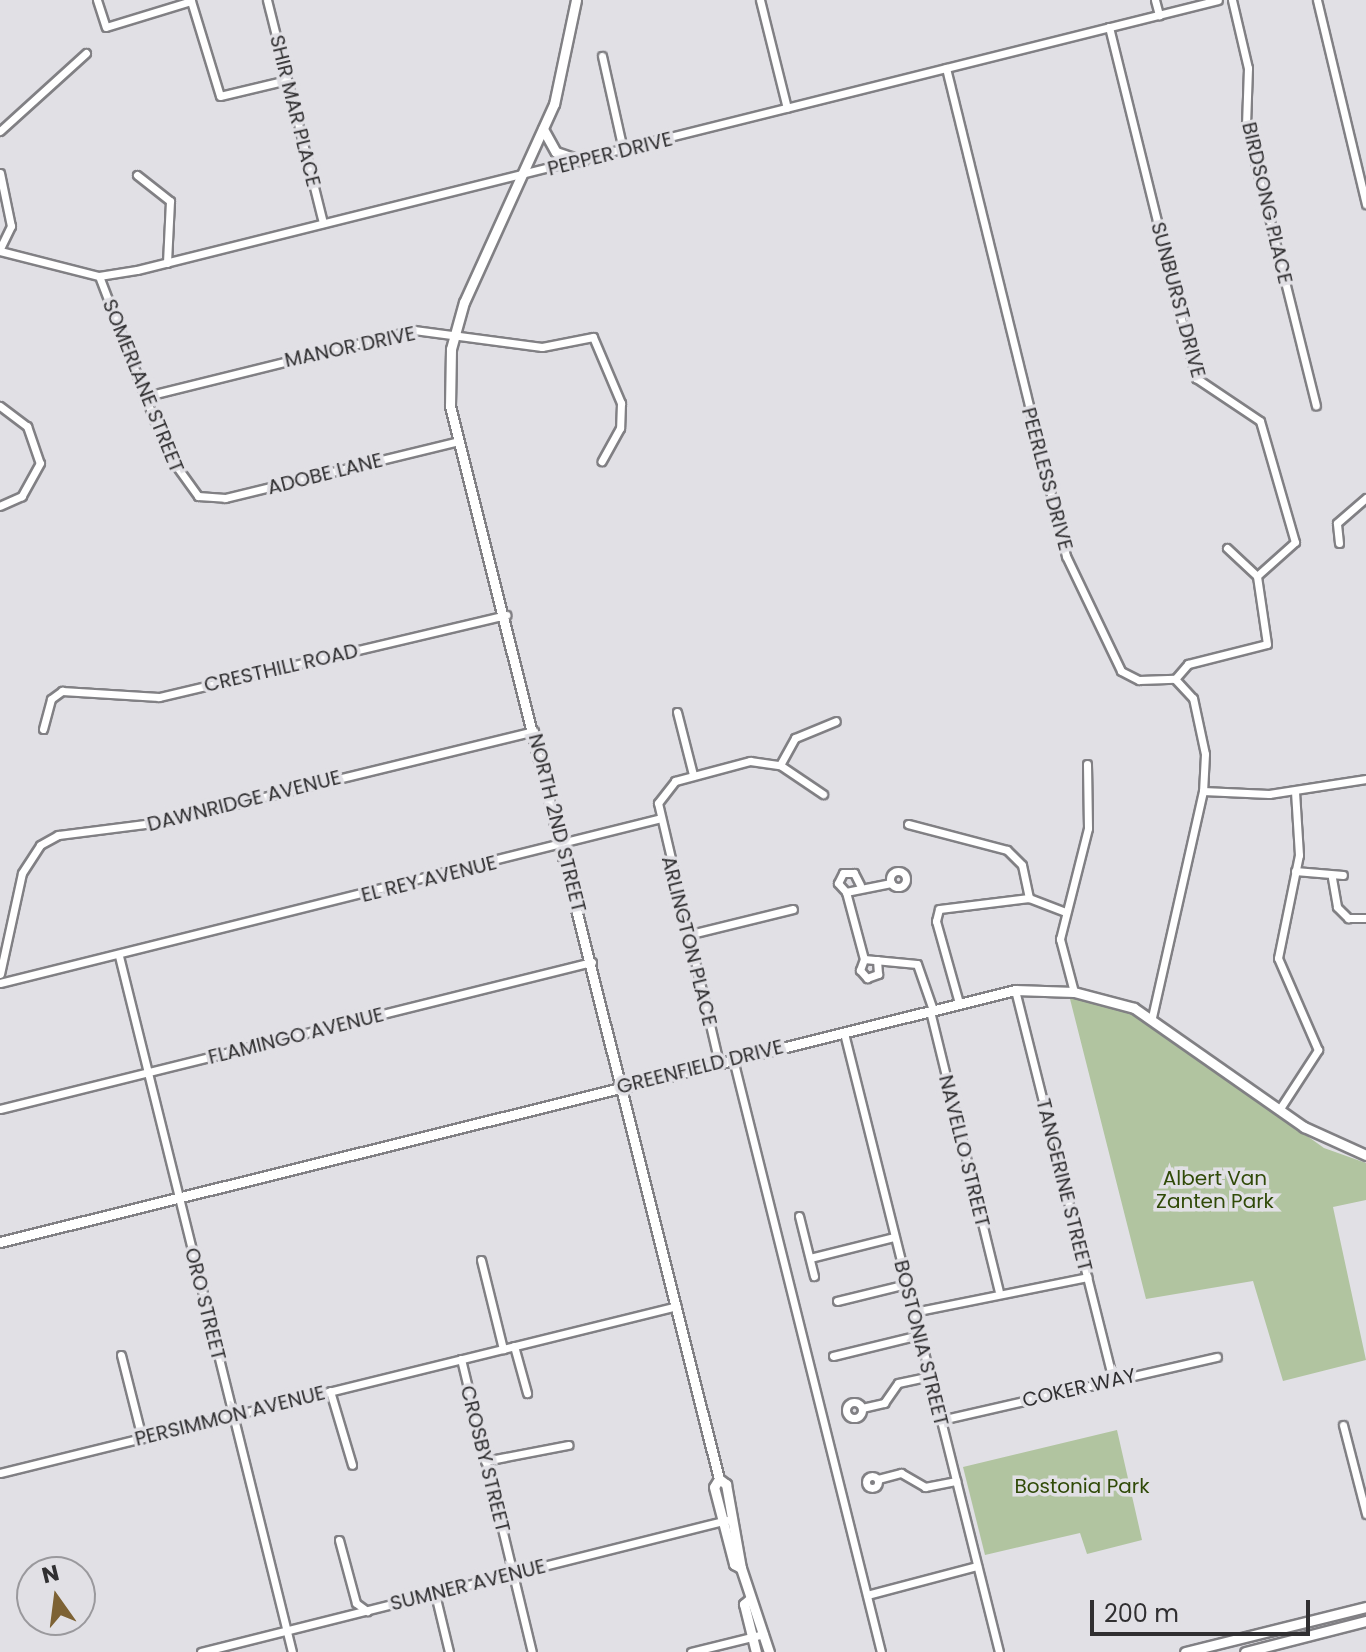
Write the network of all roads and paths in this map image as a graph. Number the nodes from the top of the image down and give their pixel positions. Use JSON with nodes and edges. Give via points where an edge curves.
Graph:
{"nodes":[{"id":1,"x":97,"y":0,"type":"edge"},
{"id":2,"x":267,"y":0,"type":"edge"},
{"id":3,"x":576,"y":0,"type":"edge"},
{"id":4,"x":760,"y":0,"type":"edge"},
{"id":5,"x":1155,"y":0,"type":"edge"},
{"id":6,"x":1218,"y":0,"type":"edge"},
{"id":7,"x":1232,"y":0,"type":"edge"},
{"id":8,"x":1317,"y":0,"type":"edge"},
{"id":9,"x":1159,"y":15,"type":"junction"},
{"id":10,"x":1109,"y":27,"type":"junction"},
{"id":11,"x":86,"y":53,"type":"dead end"},
{"id":12,"x":602,"y":56,"type":"dead end"},
{"id":13,"x":946,"y":68,"type":"junction"},
{"id":14,"x":287,"y":80,"type":"junction"},
{"id":15,"x":787,"y":108,"type":"junction"},
{"id":16,"x":543,"y":129,"type":"junction"},
{"id":17,"x":0,"y":131,"type":"edge"},
{"id":18,"x":623,"y":150,"type":"junction"},
{"id":19,"x":582,"y":161,"type":"junction"},
{"id":20,"x":0,"y":173,"type":"edge"},
{"id":21,"x":137,"y":175,"type":"dead end"},
{"id":22,"x":522,"y":176,"type":"junction"},
{"id":23,"x":1366,"y":204,"type":"edge"},
{"id":24,"x":323,"y":223,"type":"junction"},
{"id":25,"x":0,"y":250,"type":"edge"},
{"id":26,"x":167,"y":263,"type":"junction"},
{"id":27,"x":99,"y":276,"type":"junction"},
{"id":28,"x":454,"y":334,"type":"junction"},
{"id":29,"x":147,"y":396,"type":"junction"},
{"id":30,"x":1316,"y":405,"type":"dead end"},
{"id":31,"x":0,"y":406,"type":"edge"},
{"id":32,"x":458,"y":441,"type":"junction"},
{"id":33,"x":602,"y":461,"type":"dead end"},
{"id":34,"x":193,"y":493,"type":"joint"},
{"id":35,"x":1366,"y":498,"type":"edge"},
{"id":36,"x":0,"y":506,"type":"edge"},
{"id":37,"x":1339,"y":543,"type":"dead end"},
{"id":38,"x":1227,"y":548,"type":"dead end"},
{"id":39,"x":1257,"y":576,"type":"junction"},
{"id":40,"x":506,"y":615,"type":"junction"},
{"id":41,"x":1175,"y":679,"type":"junction"},
{"id":42,"x":677,"y":712,"type":"dead end"},
{"id":43,"x":836,"y":721,"type":"dead end"},
{"id":44,"x":43,"y":729,"type":"dead end"},
{"id":45,"x":534,"y":731,"type":"junction"},
{"id":46,"x":1087,"y":764,"type":"dead end"},
{"id":47,"x":780,"y":765,"type":"junction"},
{"id":48,"x":693,"y":775,"type":"junction"},
{"id":49,"x":1366,"y":779,"type":"edge"},
{"id":50,"x":1203,"y":791,"type":"junction"},
{"id":51,"x":1295,"y":791,"type":"junction"},
{"id":52,"x":823,"y":794,"type":"dead end"},
{"id":53,"x":658,"y":819,"type":"junction"},
{"id":54,"x":908,"y":824,"type":"dead end"},
{"id":55,"x":563,"y":845,"type":"junction"},
{"id":56,"x":1295,"y":871,"type":"junction"},
{"id":57,"x":1343,"y":875,"type":"dead end"},
{"id":58,"x":1332,"y":878,"type":"junction"},
{"id":59,"x":891,"y":883,"type":"dead end"},
{"id":60,"x":860,"y":885,"type":"junction"},
{"id":61,"x":846,"y":892,"type":"junction"},
{"id":62,"x":1029,"y":898,"type":"junction"},
{"id":63,"x":793,"y":909,"type":"dead end"},
{"id":64,"x":1065,"y":912,"type":"junction"},
{"id":65,"x":1366,"y":918,"type":"edge"},
{"id":66,"x":687,"y":935,"type":"junction"},
{"id":67,"x":119,"y":956,"type":"junction"},
{"id":68,"x":864,"y":959,"type":"junction"},
{"id":69,"x":877,"y":960,"type":"junction"},
{"id":70,"x":592,"y":962,"type":"junction"},
{"id":71,"x":0,"y":974,"type":"edge"},
{"id":72,"x":0,"y":983,"type":"edge"},
{"id":73,"x":1015,"y":990,"type":"junction"},
{"id":74,"x":1074,"y":992,"type":"junction"},
{"id":75,"x":959,"y":1003,"type":"junction"},
{"id":76,"x":931,"y":1010,"type":"junction"},
{"id":77,"x":1152,"y":1017,"type":"junction"},
{"id":78,"x":844,"y":1033,"type":"junction"},
{"id":79,"x":733,"y":1059,"type":"junction"},
{"id":80,"x":719,"y":1063,"type":"junction"},
{"id":81,"x":148,"y":1073,"type":"junction"},
{"id":82,"x":623,"y":1085,"type":"junction"},
{"id":83,"x":0,"y":1109,"type":"edge"},
{"id":84,"x":1279,"y":1110,"type":"junction"},
{"id":85,"x":1366,"y":1155,"type":"edge"},
{"id":86,"x":179,"y":1197,"type":"junction"},
{"id":87,"x":799,"y":1216,"type":"dead end"},
{"id":88,"x":894,"y":1237,"type":"junction"},
{"id":89,"x":0,"y":1242,"type":"edge"},
{"id":90,"x":810,"y":1258,"type":"junction"},
{"id":91,"x":481,"y":1260,"type":"dead end"},
{"id":92,"x":814,"y":1276,"type":"dead end"},
{"id":93,"x":1087,"y":1277,"type":"junction"},
{"id":94,"x":906,"y":1284,"type":"junction"},
{"id":95,"x":999,"y":1291,"type":"junction"},
{"id":96,"x":837,"y":1301,"type":"dead end"},
{"id":97,"x":678,"y":1306,"type":"junction"},
{"id":98,"x":914,"y":1312,"type":"junction"},
{"id":99,"x":919,"y":1335,"type":"junction"},
{"id":100,"x":514,"y":1346,"type":"junction"},
{"id":101,"x":503,"y":1349,"type":"junction"},
{"id":102,"x":121,"y":1355,"type":"dead end"},
{"id":103,"x":833,"y":1356,"type":"dead end"},
{"id":104,"x":1217,"y":1357,"type":"dead end"},
{"id":105,"x":461,"y":1359,"type":"junction"},
{"id":106,"x":930,"y":1376,"type":"junction"},
{"id":107,"x":1113,"y":1381,"type":"junction"},
{"id":108,"x":330,"y":1391,"type":"junction"},
{"id":109,"x":527,"y":1393,"type":"dead end"},
{"id":110,"x":862,"y":1408,"type":"dead end"},
{"id":111,"x":233,"y":1416,"type":"junction"},
{"id":112,"x":941,"y":1420,"type":"junction"},
{"id":113,"x":1343,"y":1425,"type":"dead end"},
{"id":114,"x":142,"y":1438,"type":"junction"},
{"id":115,"x":568,"y":1445,"type":"dead end"},
{"id":116,"x":485,"y":1461,"type":"junction"},
{"id":117,"x":352,"y":1465,"type":"dead end"},
{"id":118,"x":0,"y":1473,"type":"edge"},
{"id":119,"x":719,"y":1479,"type":"junction"},
{"id":120,"x":878,"y":1479,"type":"dead end"},
{"id":121,"x":956,"y":1481,"type":"junction"},
{"id":122,"x":1366,"y":1514,"type":"edge"},
{"id":123,"x":734,"y":1518,"type":"junction"},
{"id":124,"x":723,"y":1520,"type":"junction"},
{"id":125,"x":339,"y":1540,"type":"dead end"},
{"id":126,"x":744,"y":1554,"type":"junction"},
{"id":127,"x":977,"y":1566,"type":"junction"},
{"id":128,"x":741,"y":1568,"type":"junction"},
{"id":129,"x":513,"y":1574,"type":"junction"},
{"id":130,"x":435,"y":1594,"type":"junction"},
{"id":131,"x":867,"y":1595,"type":"junction"},
{"id":132,"x":750,"y":1599,"type":"junction"},
{"id":133,"x":1366,"y":1607,"type":"edge"},
{"id":134,"x":367,"y":1611,"type":"junction"},
{"id":135,"x":1366,"y":1621,"type":"edge"},
{"id":136,"x":287,"y":1631,"type":"junction"},
{"id":137,"x":764,"y":1634,"type":"junction"},
{"id":138,"x":752,"y":1637,"type":"junction"},
{"id":139,"x":1226,"y":1647,"type":"edge"},
{"id":140,"x":201,"y":1652,"type":"edge"},
{"id":141,"x":292,"y":1652,"type":"edge"},
{"id":142,"x":449,"y":1652,"type":"edge"},
{"id":143,"x":532,"y":1652,"type":"edge"},
{"id":144,"x":691,"y":1652,"type":"edge"},
{"id":145,"x":756,"y":1652,"type":"edge"},
{"id":146,"x":766,"y":1652,"type":"edge"},
{"id":147,"x":881,"y":1652,"type":"edge"},
{"id":148,"x":999,"y":1652,"type":"edge"},
{"id":149,"x":1185,"y":1652,"type":"edge"},
{"id":150,"x":1245,"y":1652,"type":"edge"}],
"edges":[{"from":1,"to":14,"type":"street","via":[[106,27],[191,1],[220,96]]},
{"from":2,"to":14,"type":"street","name":"SHIR MAR PLACE"},
{"from":3,"to":16,"type":"main road","name":"NORTH 2ND STREET","via":[[571,43]]},
{"from":4,"to":15,"type":"street"},
{"from":5,"to":9,"type":"street"},
{"from":6,"to":9,"type":"street","name":"PEPPER DRIVE"},
{"from":7,"to":30,"type":"street","name":"BIRDSONG PLACE","via":[[1248,68],[1246,125]]},
{"from":8,"to":23,"type":"street"},
{"from":9,"to":10,"type":"street","name":"PEPPER DRIVE"},
{"from":10,"to":13,"type":"street","name":"PEPPER DRIVE"},
{"from":10,"to":39,"type":"street","name":"SUNBURST DRIVE","via":[[1196,378],[1260,421],[1295,542]]},
{"from":11,"to":17,"type":"street"},
{"from":12,"to":18,"type":"street"},
{"from":13,"to":15,"type":"street","name":"PEPPER DRIVE"},
{"from":13,"to":41,"type":"street","name":"PEERLESS DRIVE","via":[[1066,556],[1121,671],[1139,680]]},
{"from":14,"to":24,"type":"street","name":"SHIR MAR PLACE"},
{"from":15,"to":18,"type":"street","name":"PEPPER DRIVE"},
{"from":16,"to":19,"type":"main road","via":[[556,152]]},
{"from":16,"to":22,"type":"main road","name":"NORTH 2ND STREET"},
{"from":18,"to":19,"type":"street","name":"PEPPER DRIVE"},
{"from":19,"to":22,"type":"street","name":"PEPPER DRIVE"},
{"from":20,"to":25,"type":"street","via":[[11,226]]},
{"from":21,"to":26,"type":"street","via":[[170,201]]},
{"from":22,"to":24,"type":"street","name":"PEPPER DRIVE"},
{"from":22,"to":28,"type":"main road","name":"NORTH 2ND STREET"},
{"from":24,"to":26,"type":"street","name":"PEPPER DRIVE"},
{"from":25,"to":27,"type":"street","name":"PEPPER DRIVE"},
{"from":26,"to":27,"type":"street","name":"PEPPER DRIVE"},
{"from":27,"to":29,"type":"street","name":"SOMERLANE STREET"},
{"from":28,"to":29,"type":"street","name":"MANOR DRIVE","via":[[392,334]]},
{"from":28,"to":32,"type":"main road","name":"NORTH 2ND STREET","via":[[449,394]]},
{"from":28,"to":33,"type":"street","name":"MANOR DRIVE","via":[[542,347],[601,342],[621,403],[620,428]]},
{"from":29,"to":34,"type":"street","name":"SOMERLANE STREET","via":[[167,453]]},
{"from":31,"to":36,"type":"street","via":[[27,426],[40,463],[22,496]]},
{"from":32,"to":34,"type":"street","name":"ADOBE LANE","via":[[225,498]]},
{"from":32,"to":40,"type":"main road","name":"NORTH 2ND STREET"},
{"from":35,"to":37,"type":"street","via":[[1337,523]]},
{"from":38,"to":39,"type":"street"},
{"from":39,"to":41,"type":"street","via":[[1267,644],[1188,664]]},
{"from":40,"to":44,"type":"street","name":"CRESTHILL ROAD","via":[[159,697],[56,695]]},
{"from":40,"to":45,"type":"main road","name":"NORTH 2ND STREET"},
{"from":41,"to":50,"type":"street","via":[[1193,698],[1205,754]]},
{"from":42,"to":48,"type":"street"},
{"from":43,"to":47,"type":"street","via":[[795,738]]},
{"from":45,"to":55,"type":"main road","name":"NORTH 2ND STREET"},
{"from":45,"to":71,"type":"street","name":"DAWNRIDGE AVENUE","via":[[161,822],[58,835],[40,845],[22,873]]},
{"from":46,"to":64,"type":"street","via":[[1088,828]]},
{"from":47,"to":48,"type":"street","via":[[750,761]]},
{"from":47,"to":52,"type":"street"},
{"from":48,"to":53,"type":"street","via":[[669,785]]},
{"from":49,"to":51,"type":"street"},
{"from":50,"to":51,"type":"street"},
{"from":50,"to":77,"type":"street"},
{"from":51,"to":56,"type":"street"},
{"from":53,"to":55,"type":"street","name":"EL REY AVENUE"},
{"from":53,"to":66,"type":"street","name":"ARLINGTON PLACE"},
{"from":54,"to":62,"type":"street","via":[[1007,850],[1022,865]]},
{"from":55,"to":67,"type":"street","name":"EL REY AVENUE"},
{"from":55,"to":70,"type":"main road","name":"NORTH 2ND STREET"},
{"from":56,"to":58,"type":"street"},
{"from":56,"to":84,"type":"street","via":[[1278,958],[1318,1050]]},
{"from":57,"to":58,"type":"street"},
{"from":58,"to":65,"type":"street","via":[[1337,907],[1348,918]]},
{"from":59,"to":60,"type":"street"},
{"from":60,"to":61,"type":"street"},
{"from":60,"to":61,"type":"street","via":[[854,873],[843,873],[838,883]]},
{"from":61,"to":68,"type":"street"},
{"from":62,"to":64,"type":"street"},
{"from":62,"to":75,"type":"street","via":[[939,909]]},
{"from":63,"to":66,"type":"street"},
{"from":64,"to":74,"type":"street","via":[[1060,950]]},
{"from":66,"to":80,"type":"street","name":"ARLINGTON PLACE"},
{"from":67,"to":72,"type":"street","name":"EL REY AVENUE"},
{"from":67,"to":81,"type":"street","name":"ORO STREET"},
{"from":68,"to":69,"type":"street"},
{"from":68,"to":69,"type":"street","via":[[860,970],[867,978],[878,974]]},
{"from":69,"to":76,"type":"street","name":"NAVELLO STREET","via":[[922,968]]},
{"from":70,"to":81,"type":"street","name":"FLAMINGO AVENUE"},
{"from":70,"to":82,"type":"main road","name":"NORTH 2ND STREET"},
{"from":73,"to":74,"type":"main road","name":"GREENFIELD DRIVE"},
{"from":73,"to":75,"type":"main road","name":"GREENFIELD DRIVE"},
{"from":73,"to":93,"type":"street","name":"TANGERINE STREET"},
{"from":74,"to":77,"type":"main road","name":"GREENFIELD DRIVE"},
{"from":75,"to":76,"type":"main road","name":"GREENFIELD DRIVE"},
{"from":76,"to":78,"type":"main road","name":"GREENFIELD DRIVE"},
{"from":76,"to":95,"type":"street","name":"NAVELLO STREET"},
{"from":77,"to":84,"type":"main road","name":"GREENFIELD DRIVE"},
{"from":78,"to":79,"type":"main road","name":"GREENFIELD DRIVE"},
{"from":78,"to":88,"type":"street","name":"BOSTONIA STREET"},
{"from":79,"to":80,"type":"main road","name":"GREENFIELD DRIVE"},
{"from":79,"to":131,"type":"street"},
{"from":80,"to":82,"type":"main road","name":"GREENFIELD DRIVE"},
{"from":81,"to":83,"type":"street","name":"FLAMINGO AVENUE"},
{"from":81,"to":86,"type":"street","name":"ORO STREET"},
{"from":82,"to":86,"type":"main road","name":"GREENFIELD DRIVE"},
{"from":82,"to":97,"type":"main road","name":"NORTH 2ND STREET"},
{"from":84,"to":85,"type":"main road","name":"GREENFIELD DRIVE"},
{"from":86,"to":89,"type":"main road","name":"GREENFIELD DRIVE"},
{"from":86,"to":111,"type":"street","name":"ORO STREET"},
{"from":87,"to":90,"type":"street"},
{"from":88,"to":90,"type":"street"},
{"from":88,"to":94,"type":"street","name":"BOSTONIA STREET"},
{"from":90,"to":92,"type":"street"},
{"from":91,"to":101,"type":"street"},
{"from":93,"to":95,"type":"street"},
{"from":93,"to":107,"type":"street","name":"TANGERINE STREET"},
{"from":94,"to":96,"type":"street"},
{"from":94,"to":98,"type":"street","name":"BOSTONIA STREET"},
{"from":95,"to":98,"type":"street"},
{"from":97,"to":100,"type":"street"},
{"from":97,"to":119,"type":"main road","name":"NORTH 2ND STREET"},
{"from":98,"to":99,"type":"street","name":"BOSTONIA STREET"},
{"from":99,"to":103,"type":"street"},
{"from":99,"to":106,"type":"street","name":"BOSTONIA STREET"},
{"from":100,"to":101,"type":"street"},
{"from":100,"to":109,"type":"street"},
{"from":101,"to":105,"type":"street","name":"PERSIMMON AVENUE"},
{"from":102,"to":114,"type":"street"},
{"from":104,"to":107,"type":"street","name":"COKER WAY"},
{"from":105,"to":108,"type":"street","name":"PERSIMMON AVENUE"},
{"from":105,"to":116,"type":"street","name":"CROSBY STREET"},
{"from":106,"to":110,"type":"street","via":[[898,1383],[884,1403]]},
{"from":106,"to":112,"type":"street","name":"BOSTONIA STREET"},
{"from":107,"to":112,"type":"street","name":"COKER WAY"},
{"from":108,"to":111,"type":"street","name":"PERSIMMON AVENUE"},
{"from":108,"to":117,"type":"street"},
{"from":111,"to":114,"type":"street","name":"PERSIMMON AVENUE"},
{"from":111,"to":136,"type":"street","name":"ORO STREET"},
{"from":112,"to":121,"type":"street","name":"BOSTONIA STREET"},
{"from":113,"to":122,"type":"street"},
{"from":114,"to":118,"type":"street","name":"PERSIMMON AVENUE"},
{"from":115,"to":116,"type":"street"},
{"from":116,"to":129,"type":"street","name":"CROSBY STREET"},
{"from":119,"to":123,"type":"main road","name":"NORTH 2ND STREET"},
{"from":119,"to":124,"type":"main road","name":"NORTH 2ND STREET"},
{"from":120,"to":121,"type":"street","via":[[901,1473],[925,1487]]},
{"from":121,"to":127,"type":"street","name":"BOSTONIA STREET"},
{"from":123,"to":124,"type":"street","name":"SUMNER AVENUE"},
{"from":123,"to":126,"type":"main road","name":"NORTH 2ND STREET"},
{"from":124,"to":126,"type":"main road"},
{"from":124,"to":128,"type":"main road","name":"NORTH 2ND STREET","via":[[734,1564]]},
{"from":124,"to":129,"type":"street","name":"SUMNER AVENUE"},
{"from":125,"to":134,"type":"street","via":[[356,1603]]},
{"from":126,"to":128,"type":"main road","name":"NORTH 2ND STREET"},
{"from":127,"to":131,"type":"street"},
{"from":127,"to":148,"type":"street","name":"BOSTONIA STREET"},
{"from":128,"to":132,"type":"main road","name":"NORTH 2ND STREET"},
{"from":129,"to":130,"type":"street","name":"SUMNER AVENUE"},
{"from":129,"to":143,"type":"street","name":"CROSBY STREET"},
{"from":130,"to":134,"type":"street","name":"SUMNER AVENUE"},
{"from":130,"to":142,"type":"street"},
{"from":131,"to":147,"type":"street"},
{"from":132,"to":137,"type":"main road","name":"NORTH 2ND STREET"},
{"from":132,"to":138,"type":"main road","name":"NORTH 2ND STREET","via":[[744,1604]]},
{"from":133,"to":139,"type":"main road"},
{"from":134,"to":136,"type":"street","name":"SUMNER AVENUE"},
{"from":135,"to":150,"type":"main road"},
{"from":136,"to":140,"type":"street","name":"SUMNER AVENUE"},
{"from":136,"to":141,"type":"street","name":"ORO STREET"},
{"from":137,"to":138,"type":"street"},
{"from":137,"to":146,"type":"main road","name":"NORTH 2ND STREET"},
{"from":138,"to":144,"type":"street"},
{"from":138,"to":145,"type":"main road","name":"NORTH 2ND STREET"},
{"from":138,"to":146,"type":"main road"},
{"from":139,"to":149,"type":"main road"}]}
